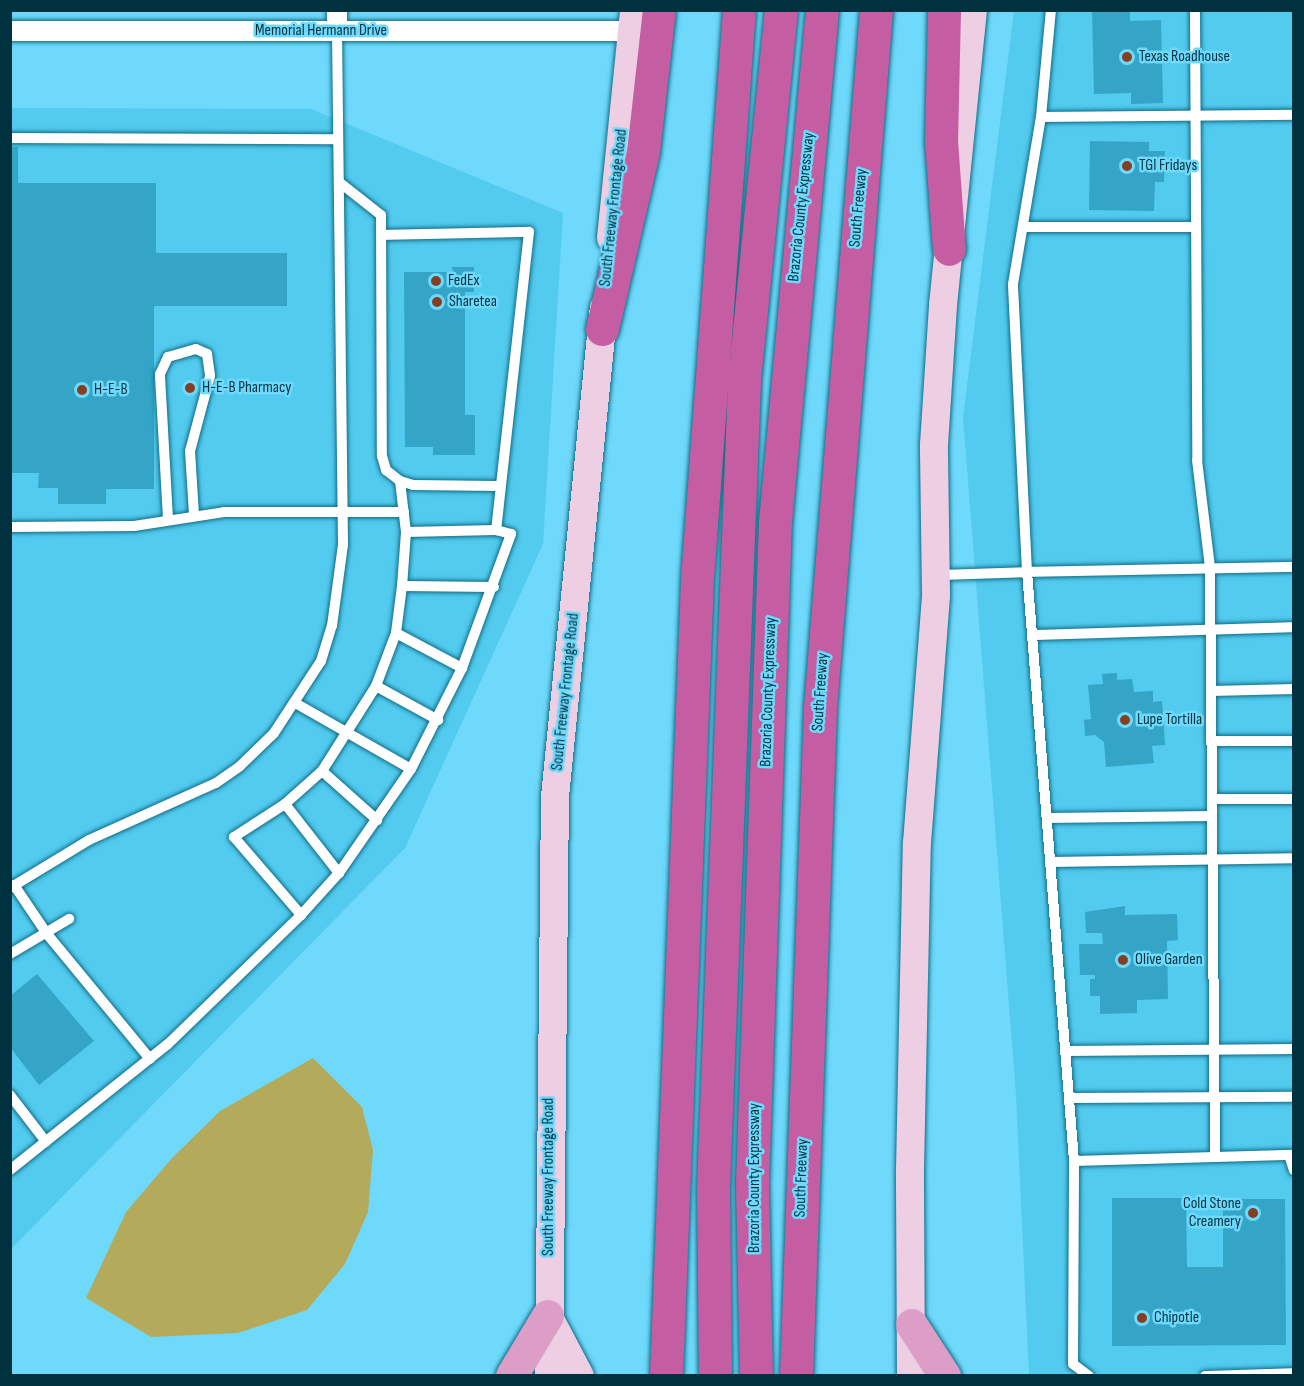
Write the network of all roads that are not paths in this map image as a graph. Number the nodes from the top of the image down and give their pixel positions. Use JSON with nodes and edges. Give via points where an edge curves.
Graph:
{"nodes":[{"id":1,"x":337,"y":10,"type":"edge"},
{"id":2,"x":659,"y":10,"type":"edge"},
{"id":3,"x":739,"y":10,"type":"edge"},
{"id":4,"x":781,"y":10,"type":"edge"},
{"id":5,"x":822,"y":10,"type":"edge"},
{"id":6,"x":876,"y":10,"type":"edge"},
{"id":7,"x":944,"y":10,"type":"edge"},
{"id":8,"x":973,"y":10,"type":"edge"},
{"id":9,"x":1051,"y":10,"type":"edge"},
{"id":10,"x":1195,"y":10,"type":"edge"},
{"id":11,"x":633,"y":21,"type":"edge"},
{"id":12,"x":10,"y":31,"type":"edge"},
{"id":13,"x":337,"y":32,"type":"junction"},
{"id":14,"x":1293,"y":115,"type":"edge"},
{"id":15,"x":1195,"y":116,"type":"junction"},
{"id":16,"x":1041,"y":117,"type":"junction"},
{"id":17,"x":10,"y":138,"type":"edge"},
{"id":18,"x":338,"y":140,"type":"junction"},
{"id":19,"x":339,"y":182,"type":"junction"},
{"id":20,"x":1023,"y":227,"type":"junction"},
{"id":21,"x":1195,"y":227,"type":"junction"},
{"id":22,"x":383,"y":235,"type":"junction"},
{"id":23,"x":949,"y":249,"type":"junction"},
{"id":24,"x":602,"y":329,"type":"junction"},
{"id":25,"x":400,"y":482,"type":"junction"},
{"id":26,"x":499,"y":486,"type":"junction"},
{"id":27,"x":342,"y":512,"type":"junction"},
{"id":28,"x":404,"y":512,"type":"junction"},
{"id":29,"x":194,"y":516,"type":"junction"},
{"id":30,"x":168,"y":519,"type":"junction"},
{"id":31,"x":10,"y":526,"type":"edge"},
{"id":32,"x":496,"y":530,"type":"junction"},
{"id":33,"x":406,"y":532,"type":"junction"},
{"id":34,"x":1293,"y":567,"type":"edge"},
{"id":35,"x":1210,"y":568,"type":"junction"},
{"id":36,"x":1027,"y":572,"type":"junction"},
{"id":37,"x":935,"y":576,"type":"junction"},
{"id":38,"x":402,"y":586,"type":"junction"},
{"id":39,"x":494,"y":587,"type":"junction"},
{"id":40,"x":1293,"y":627,"type":"edge"},
{"id":41,"x":1211,"y":629,"type":"junction"},
{"id":42,"x":396,"y":633,"type":"junction"},
{"id":43,"x":1032,"y":635,"type":"junction"},
{"id":44,"x":462,"y":668,"type":"junction"},
{"id":45,"x":376,"y":686,"type":"junction"},
{"id":46,"x":1293,"y":689,"type":"edge"},
{"id":47,"x":1211,"y":691,"type":"junction"},
{"id":48,"x":297,"y":704,"type":"junction"},
{"id":49,"x":438,"y":720,"type":"junction"},
{"id":50,"x":348,"y":733,"type":"junction"},
{"id":51,"x":1212,"y":741,"type":"junction"},
{"id":52,"x":1293,"y":741,"type":"edge"},
{"id":53,"x":411,"y":769,"type":"junction"},
{"id":54,"x":322,"y":771,"type":"junction"},
{"id":55,"x":1212,"y":799,"type":"junction"},
{"id":56,"x":1293,"y":799,"type":"edge"},
{"id":57,"x":285,"y":804,"type":"junction"},
{"id":58,"x":1212,"y":816,"type":"junction"},
{"id":59,"x":1047,"y":818,"type":"junction"},
{"id":60,"x":377,"y":820,"type":"junction"},
{"id":61,"x":1293,"y":858,"type":"edge"},
{"id":62,"x":1212,"y":861,"type":"junction"},
{"id":63,"x":1050,"y":862,"type":"junction"},
{"id":64,"x":339,"y":873,"type":"junction"},
{"id":65,"x":12,"y":886,"type":"edge"},
{"id":66,"x":301,"y":915,"type":"junction"},
{"id":67,"x":69,"y":919,"type":"dead end"},
{"id":68,"x":46,"y":934,"type":"junction"},
{"id":69,"x":10,"y":954,"type":"edge"},
{"id":70,"x":1293,"y":1049,"type":"edge"},
{"id":71,"x":1065,"y":1051,"type":"junction"},
{"id":72,"x":1214,"y":1051,"type":"junction"},
{"id":73,"x":150,"y":1059,"type":"junction"},
{"id":74,"x":10,"y":1095,"type":"edge"},
{"id":75,"x":1293,"y":1097,"type":"edge"},
{"id":76,"x":1069,"y":1098,"type":"junction"},
{"id":77,"x":1215,"y":1099,"type":"junction"},
{"id":78,"x":46,"y":1142,"type":"junction"},
{"id":79,"x":1291,"y":1155,"type":"edge"},
{"id":80,"x":1215,"y":1157,"type":"junction"},
{"id":81,"x":1074,"y":1161,"type":"junction"},
{"id":82,"x":10,"y":1170,"type":"edge"},
{"id":83,"x":1293,"y":1170,"type":"edge"},
{"id":84,"x":548,"y":1316,"type":"junction"},
{"id":85,"x":912,"y":1324,"type":"junction"},
{"id":86,"x":1293,"y":1373,"type":"edge"},
{"id":87,"x":512,"y":1376,"type":"edge"},
{"id":88,"x":549,"y":1376,"type":"edge"},
{"id":89,"x":580,"y":1376,"type":"edge"},
{"id":90,"x":666,"y":1376,"type":"edge"},
{"id":91,"x":715,"y":1376,"type":"edge"},
{"id":92,"x":756,"y":1376,"type":"edge"},
{"id":93,"x":796,"y":1376,"type":"edge"},
{"id":94,"x":889,"y":1376,"type":"edge"},
{"id":95,"x":911,"y":1376,"type":"edge"},
{"id":96,"x":945,"y":1376,"type":"edge"},
{"id":97,"x":1089,"y":1376,"type":"edge"},
{"id":98,"x":1205,"y":1376,"type":"edge"}],
"edges":[{"from":1,"to":13,"type":"street"},
{"from":2,"to":24,"type":"highway","via":[[643,152]]},
{"from":3,"to":90,"type":"highway","via":[[697,579]]},
{"from":4,"to":91,"type":"highway","via":[[744,392],[713,1188]]},
{"from":5,"to":92,"type":"highway","name":"Brazoria County Expressway","via":[[775,522],[753,1183]]},
{"from":6,"to":93,"type":"highway","name":"South Freeway","via":[[819,708]]},
{"from":7,"to":23,"type":"highway","via":[[941,141]]},
{"from":8,"to":23,"type":"main road"},
{"from":9,"to":16,"type":"lane"},
{"from":10,"to":15,"type":"lane"},
{"from":11,"to":13,"type":"street","name":"Memorial Hermann Drive"},
{"from":11,"to":24,"type":"main road","name":"South Freeway Frontage Road"},
{"from":12,"to":13,"type":"street","name":"Memorial Hermann Drive"},
{"from":13,"to":18,"type":"lane"},
{"from":14,"to":15,"type":"lane"},
{"from":15,"to":16,"type":"lane"},
{"from":15,"to":21,"type":"lane"},
{"from":16,"to":20,"type":"lane"},
{"from":17,"to":18,"type":"lane"},
{"from":18,"to":19,"type":"lane"},
{"from":19,"to":22,"type":"lane","via":[[381,215]]},
{"from":19,"to":27,"type":"lane"},
{"from":20,"to":21,"type":"lane"},
{"from":20,"to":36,"type":"lane","via":[[1013,284]]},
{"from":21,"to":35,"type":"lane","via":[[1197,460]]},
{"from":22,"to":25,"type":"lane","via":[[382,456],[386,470]]},
{"from":22,"to":26,"type":"lane","via":[[529,232]]},
{"from":23,"to":37,"type":"main road","via":[[934,445]]},
{"from":24,"to":84,"type":"main road","name":"South Freeway Frontage Road","via":[[555,797]]},
{"from":25,"to":26,"type":"lane"},
{"from":25,"to":28,"type":"lane"},
{"from":26,"to":32,"type":"lane"},
{"from":27,"to":28,"type":"lane"},
{"from":27,"to":29,"type":"lane"},
{"from":27,"to":48,"type":"lane","via":[[342,566],[332,626],[321,661]]},
{"from":28,"to":33,"type":"lane"},
{"from":29,"to":30,"type":"lane"},
{"from":29,"to":30,"type":"lane","via":[[190,451],[210,376],[207,354],[196,349],[168,357],[160,374]]},
{"from":30,"to":31,"type":"lane","via":[[134,526]]},
{"from":32,"to":33,"type":"lane"},
{"from":32,"to":39,"type":"lane","via":[[511,534]]},
{"from":33,"to":38,"type":"lane"},
{"from":34,"to":35,"type":"lane"},
{"from":35,"to":36,"type":"lane"},
{"from":35,"to":41,"type":"lane"},
{"from":36,"to":37,"type":"lane"},
{"from":36,"to":43,"type":"lane"},
{"from":37,"to":85,"type":"main road","via":[[917,843],[910,1169]]},
{"from":38,"to":39,"type":"lane"},
{"from":38,"to":42,"type":"lane"},
{"from":39,"to":44,"type":"lane"},
{"from":40,"to":41,"type":"lane"},
{"from":41,"to":43,"type":"lane"},
{"from":41,"to":47,"type":"lane"},
{"from":42,"to":44,"type":"lane"},
{"from":42,"to":45,"type":"lane"},
{"from":43,"to":59,"type":"lane"},
{"from":44,"to":49,"type":"lane"},
{"from":45,"to":49,"type":"lane"},
{"from":45,"to":50,"type":"lane"},
{"from":46,"to":47,"type":"lane"},
{"from":47,"to":51,"type":"lane"},
{"from":48,"to":50,"type":"lane"},
{"from":48,"to":65,"type":"lane","via":[[256,752],[216,783],[89,840]]},
{"from":49,"to":53,"type":"lane"},
{"from":50,"to":53,"type":"lane"},
{"from":50,"to":54,"type":"lane"},
{"from":51,"to":52,"type":"lane"},
{"from":51,"to":55,"type":"lane"},
{"from":53,"to":60,"type":"lane"},
{"from":54,"to":57,"type":"lane"},
{"from":54,"to":60,"type":"lane"},
{"from":55,"to":56,"type":"lane"},
{"from":55,"to":58,"type":"lane"},
{"from":57,"to":64,"type":"lane"},
{"from":57,"to":66,"type":"lane","via":[[234,837]]},
{"from":58,"to":59,"type":"lane"},
{"from":58,"to":62,"type":"lane"},
{"from":59,"to":63,"type":"lane"},
{"from":60,"to":64,"type":"lane"},
{"from":61,"to":62,"type":"lane"},
{"from":62,"to":63,"type":"lane"},
{"from":62,"to":72,"type":"lane"},
{"from":63,"to":71,"type":"lane"},
{"from":64,"to":66,"type":"lane"},
{"from":65,"to":68,"type":"lane"},
{"from":66,"to":73,"type":"lane"},
{"from":67,"to":68,"type":"lane"},
{"from":68,"to":69,"type":"lane"},
{"from":68,"to":73,"type":"lane"},
{"from":70,"to":72,"type":"lane"},
{"from":71,"to":72,"type":"lane"},
{"from":71,"to":76,"type":"lane"},
{"from":72,"to":77,"type":"lane"},
{"from":73,"to":78,"type":"lane"},
{"from":74,"to":78,"type":"lane"},
{"from":75,"to":77,"type":"lane"},
{"from":76,"to":77,"type":"lane"},
{"from":76,"to":81,"type":"lane"},
{"from":77,"to":80,"type":"lane"},
{"from":78,"to":82,"type":"lane"},
{"from":79,"to":80,"type":"lane"},
{"from":79,"to":83,"type":"lane"},
{"from":80,"to":81,"type":"lane"},
{"from":81,"to":97,"type":"lane","via":[[1073,1364]]},
{"from":84,"to":87,"type":"main road"},
{"from":84,"to":88,"type":"main road","name":"South Freeway Frontage Road"},
{"from":84,"to":89,"type":"main road"},
{"from":85,"to":94,"type":"main road"},
{"from":85,"to":95,"type":"main road"},
{"from":85,"to":96,"type":"main road"},
{"from":86,"to":98,"type":"lane"}]}
